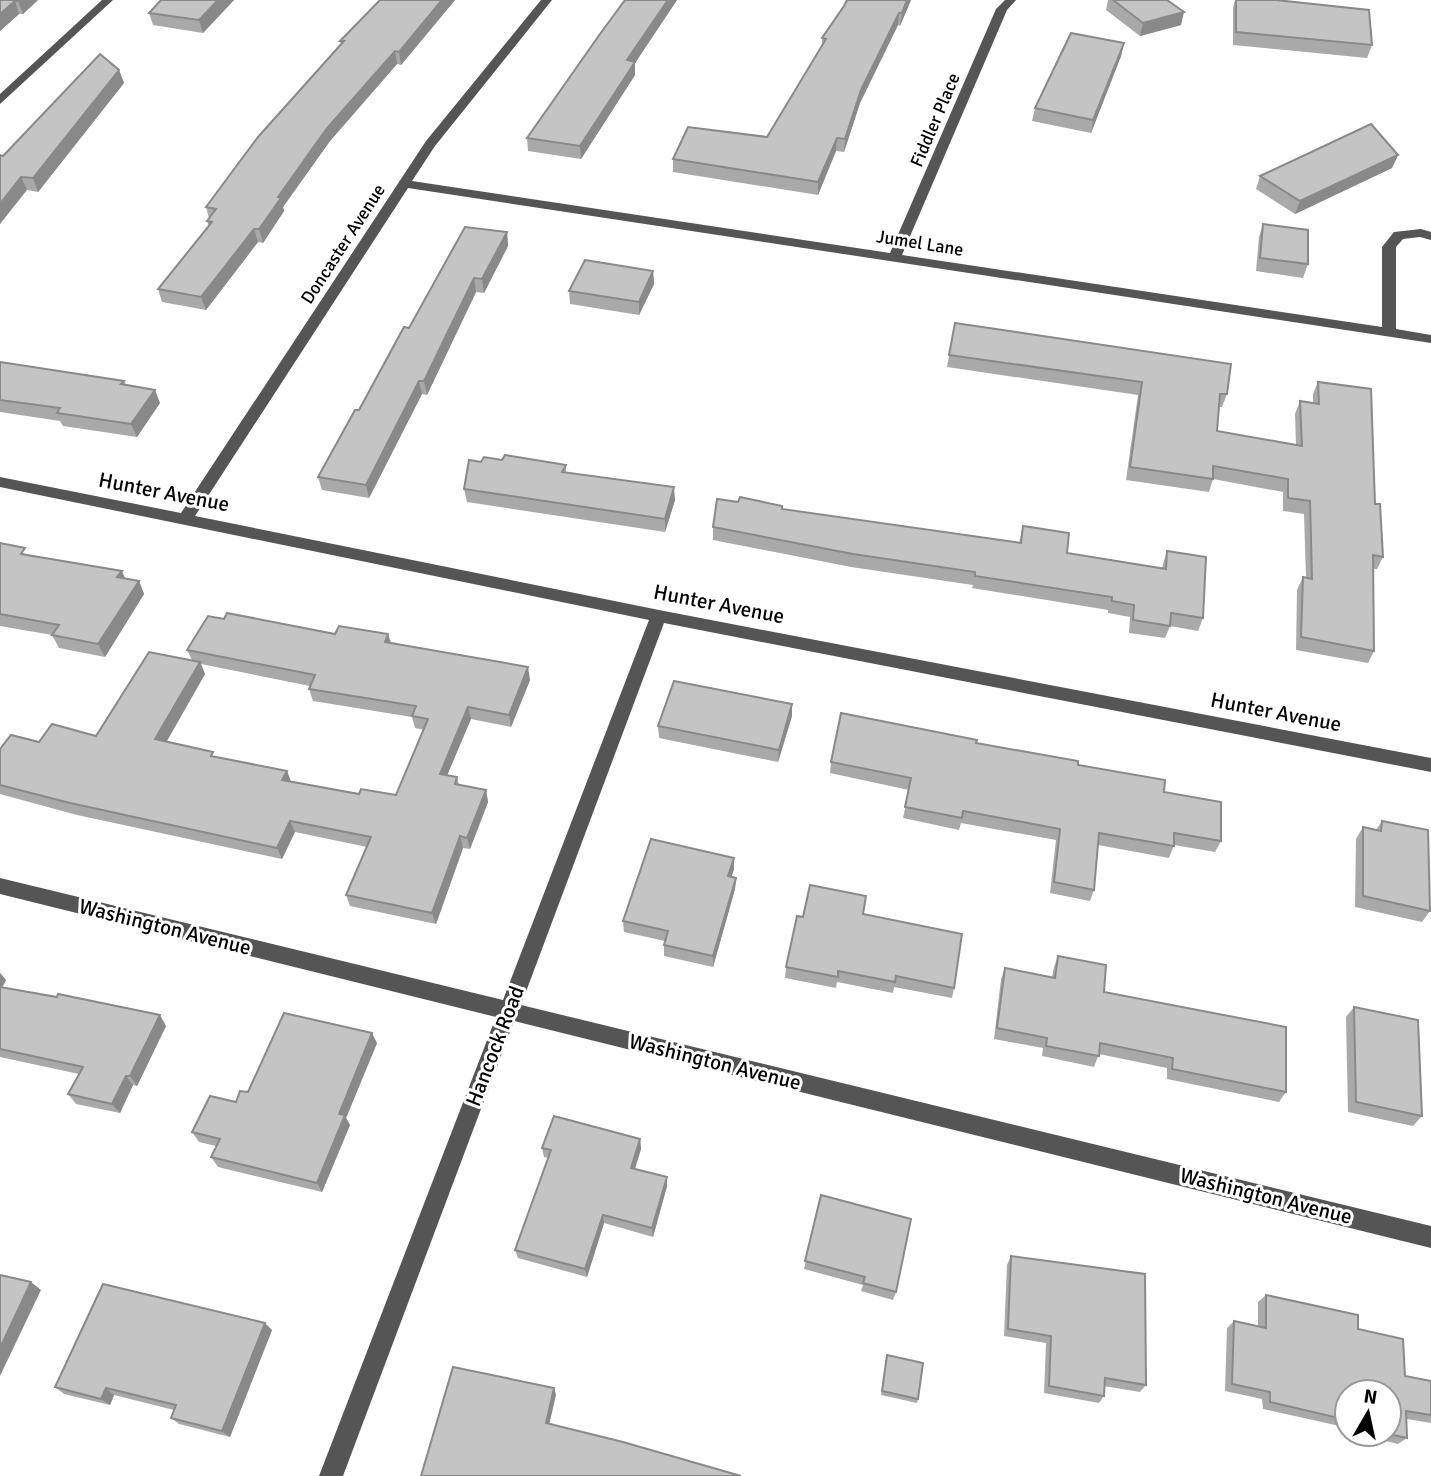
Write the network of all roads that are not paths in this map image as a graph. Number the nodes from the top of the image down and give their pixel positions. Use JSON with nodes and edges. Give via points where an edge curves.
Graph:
{"nodes":[{"id":1,"x":108,"y":0,"type":"edge"},
{"id":2,"x":547,"y":0,"type":"edge"},
{"id":3,"x":1011,"y":0,"type":"edge"},
{"id":4,"x":0,"y":100,"type":"edge"},
{"id":5,"x":403,"y":183,"type":"junction"},
{"id":6,"x":1431,"y":236,"type":"edge"},
{"id":7,"x":895,"y":257,"type":"junction"},
{"id":8,"x":1389,"y":333,"type":"junction"},
{"id":9,"x":1431,"y":340,"type":"edge"},
{"id":10,"x":0,"y":482,"type":"edge"},
{"id":11,"x":185,"y":519,"type":"junction"},
{"id":12,"x":659,"y":616,"type":"junction"},
{"id":13,"x":1431,"y":765,"type":"edge"},
{"id":14,"x":0,"y":886,"type":"edge"},
{"id":15,"x":508,"y":1012,"type":"junction"},
{"id":16,"x":1431,"y":1237,"type":"edge"},
{"id":17,"x":331,"y":1476,"type":"edge"}],
"edges":[{"from":1,"to":4,"type":"street"},
{"from":2,"to":5,"type":"street","name":"Doncaster Avenue","via":[[429,144]]},
{"from":3,"to":7,"type":"street","name":"Fiddler Place","via":[[1003,9]]},
{"from":5,"to":7,"type":"street","name":"Jumel Lane"},
{"from":5,"to":11,"type":"street","name":"Doncaster Avenue"},
{"from":6,"to":8,"type":"street","via":[[1399,235],[1389,247]]},
{"from":7,"to":8,"type":"street","name":"Jumel Lane"},
{"from":8,"to":9,"type":"street","name":"Jumel Lane"},
{"from":10,"to":11,"type":"street","name":"Hunter Avenue"},
{"from":11,"to":12,"type":"street","name":"Hunter Avenue"},
{"from":12,"to":13,"type":"street","name":"Hunter Avenue"},
{"from":12,"to":15,"type":"street","name":"Hancock Road"},
{"from":14,"to":15,"type":"street","name":"Washington Avenue"},
{"from":15,"to":16,"type":"street","name":"Washington Avenue"},
{"from":15,"to":17,"type":"street","name":"Hancock Road"}]}
